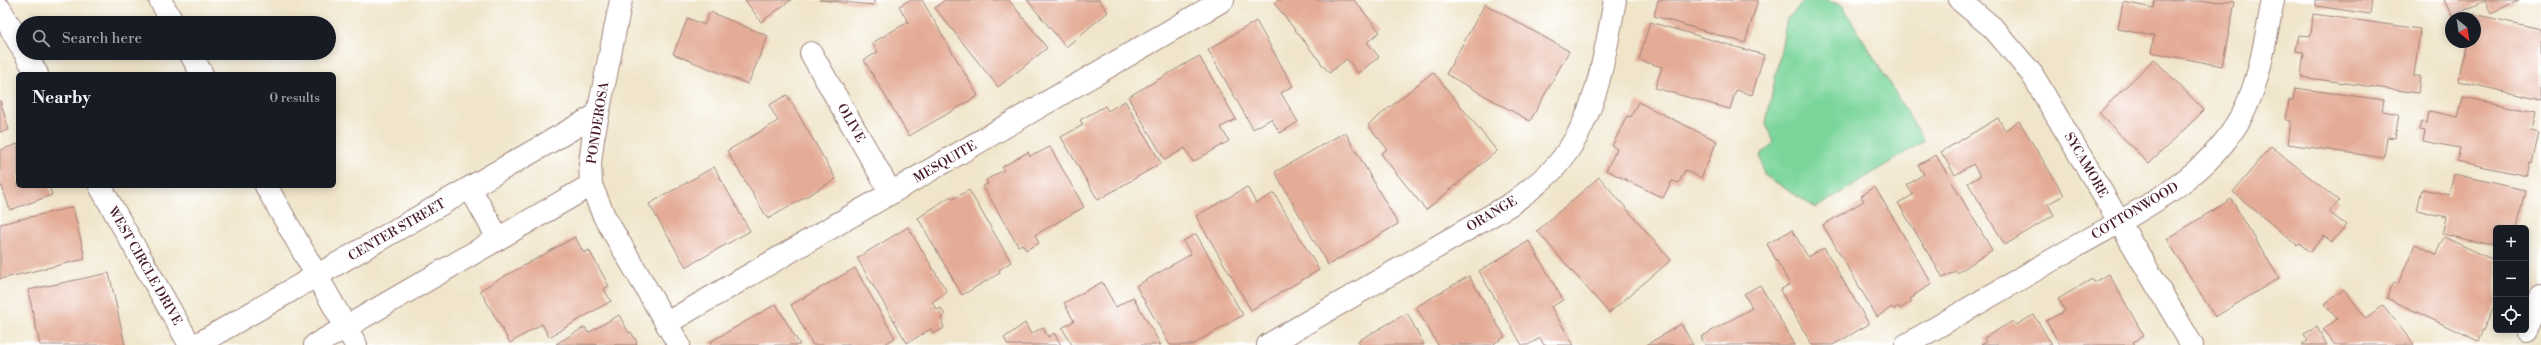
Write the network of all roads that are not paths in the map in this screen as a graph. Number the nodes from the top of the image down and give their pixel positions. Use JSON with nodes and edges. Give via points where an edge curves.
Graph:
{"nodes":[{"id":1,"x":160,"y":0,"type":"edge"},
{"id":2,"x":621,"y":0,"type":"edge"},
{"id":3,"x":1223,"y":0,"type":"edge"},
{"id":4,"x":1615,"y":0,"type":"edge"},
{"id":5,"x":1960,"y":0,"type":"edge"},
{"id":6,"x":2273,"y":0,"type":"edge"},
{"id":7,"x":0,"y":9,"type":"edge"},
{"id":8,"x":169,"y":16,"type":"edge"},
{"id":9,"x":16,"y":38,"type":"edge"},
{"id":10,"x":811,"y":53,"type":"dead end"},
{"id":11,"x":29,"y":60,"type":"edge"},
{"id":12,"x":194,"y":60,"type":"edge"},
{"id":13,"x":36,"y":72,"type":"edge"},
{"id":14,"x":201,"y":72,"type":"edge"},
{"id":15,"x":598,"y":114,"type":"junction"},
{"id":16,"x":591,"y":185,"type":"junction"},
{"id":17,"x":101,"y":188,"type":"edge"},
{"id":18,"x":267,"y":188,"type":"edge"},
{"id":19,"x":470,"y":188,"type":"junction"},
{"id":20,"x":891,"y":193,"type":"junction"},
{"id":21,"x":2118,"y":222,"type":"junction"},
{"id":22,"x":498,"y":238,"type":"junction"},
{"id":23,"x":316,"y":276,"type":"junction"},
{"id":24,"x":2541,"y":297,"type":"edge"},
{"id":25,"x":667,"y":323,"type":"junction"},
{"id":26,"x":2529,"y":323,"type":"edge"},
{"id":27,"x":346,"y":326,"type":"junction"},
{"id":28,"x":2524,"y":333,"type":"edge"},
{"id":29,"x":190,"y":345,"type":"edge"},
{"id":30,"x":196,"y":345,"type":"edge"},
{"id":31,"x":315,"y":345,"type":"edge"},
{"id":32,"x":356,"y":345,"type":"edge"},
{"id":33,"x":679,"y":345,"type":"edge"},
{"id":34,"x":1268,"y":345,"type":"edge"},
{"id":35,"x":1906,"y":345,"type":"edge"},
{"id":36,"x":2192,"y":345,"type":"edge"},
{"id":37,"x":2516,"y":345,"type":"edge"}],
"edges":[{"from":1,"to":8,"type":"main road"},
{"from":2,"to":15,"type":"main road","name":"PONDEROSA"},
{"from":3,"to":20,"type":"main road","name":"MESQUITE"},
{"from":4,"to":34,"type":"main road","name":"ORANGE","via":[[1600,79],[1590,108],[1575,138],[1557,164],[1535,186],[1511,204]]},
{"from":5,"to":21,"type":"main road","name":"SYCAMORE","via":[[1998,34],[2032,74]]},
{"from":6,"to":21,"type":"main road","name":"COTTONWOOD","via":[[2259,70],[2251,95],[2226,141],[2186,180]]},
{"from":7,"to":9,"type":"main road"},
{"from":10,"to":20,"type":"main road","name":"OLIVE"},
{"from":11,"to":13,"type":"main road"},
{"from":12,"to":14,"type":"main road"},
{"from":15,"to":16,"type":"main road","name":"PONDEROSA","via":[[590,163]]},
{"from":15,"to":19,"type":"main road","name":"CENTER STREET"},
{"from":16,"to":22,"type":"main road"},
{"from":16,"to":25,"type":"main road","name":"PONDEROSA","via":[[604,216]]},
{"from":17,"to":29,"type":"main road","name":"WEST CIRCLE DRIVE"},
{"from":18,"to":23,"type":"main road"},
{"from":19,"to":22,"type":"main road"},
{"from":19,"to":23,"type":"main road","name":"CENTER STREET"},
{"from":20,"to":25,"type":"main road","name":"MESQUITE"},
{"from":21,"to":35,"type":"main road","name":"COTTONWOOD"},
{"from":21,"to":36,"type":"main road","name":"SYCAMORE"},
{"from":22,"to":27,"type":"main road"},
{"from":23,"to":27,"type":"main road"},
{"from":23,"to":30,"type":"main road","name":"CENTER STREET"},
{"from":24,"to":26,"type":"main road"},
{"from":25,"to":33,"type":"main road","name":"PONDEROSA"},
{"from":27,"to":31,"type":"main road"},
{"from":27,"to":32,"type":"main road"},
{"from":28,"to":37,"type":"main road"}]}
